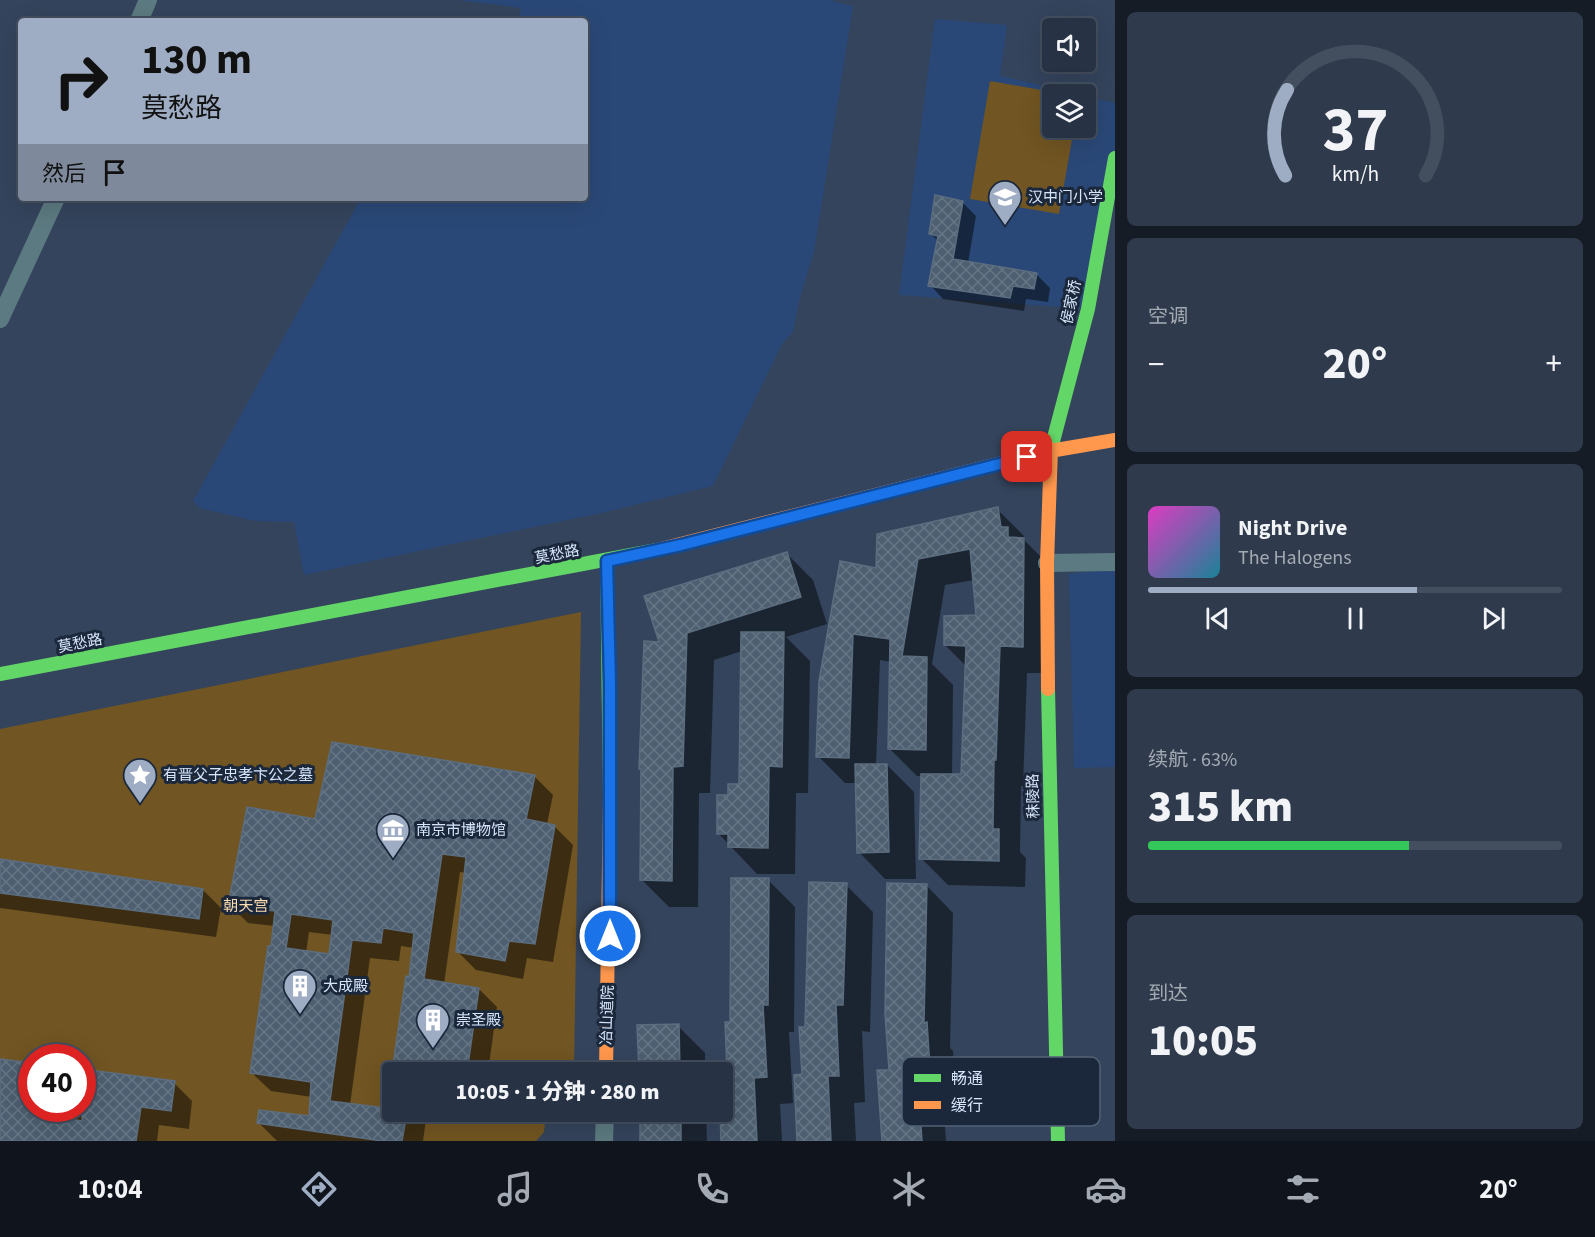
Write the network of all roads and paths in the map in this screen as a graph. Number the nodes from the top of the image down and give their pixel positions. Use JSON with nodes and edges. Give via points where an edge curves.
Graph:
{"nodes":[{"id":1,"x":148,"y":0,"type":"edge"},
{"id":2,"x":139,"y":18,"type":"edge"},
{"id":3,"x":1115,"y":158,"type":"edge"},
{"id":4,"x":55,"y":201,"type":"edge"},
{"id":5,"x":0,"y":318,"type":"edge"},
{"id":6,"x":1115,"y":440,"type":"edge"},
{"id":7,"x":1050,"y":451,"type":"junction"},
{"id":8,"x":607,"y":561,"type":"junction"},
{"id":9,"x":1115,"y":562,"type":"edge"},
{"id":10,"x":1047,"y":563,"type":"junction"},
{"id":11,"x":0,"y":674,"type":"edge"},
{"id":12,"x":1056,"y":1057,"type":"edge"},
{"id":13,"x":606,"y":1062,"type":"edge"},
{"id":14,"x":604,"y":1122,"type":"edge"},
{"id":15,"x":1058,"y":1126,"type":"edge"},
{"id":16,"x":604,"y":1141,"type":"edge"},
{"id":17,"x":1058,"y":1141,"type":"edge"}],
"edges":[{"from":1,"to":2,"type":"street"},
{"from":3,"to":7,"type":"street","name":"侯家桥","via":[[1088,309]]},
{"from":4,"to":5,"type":"street"},
{"from":6,"to":7,"type":"street","name":"莫愁路"},
{"from":7,"to":8,"type":"street","name":"莫愁路"},
{"from":7,"to":10,"type":"street","name":"秣陵路"},
{"from":8,"to":11,"type":"street","name":"莫愁路"},
{"from":8,"to":13,"type":"street","name":"冶山道院","via":[[610,855]]},
{"from":9,"to":10,"type":"street"},
{"from":10,"to":12,"type":"street","name":"秣陵路"},
{"from":14,"to":16,"type":"street"},
{"from":15,"to":17,"type":"street","name":"秣陵路"}]}
